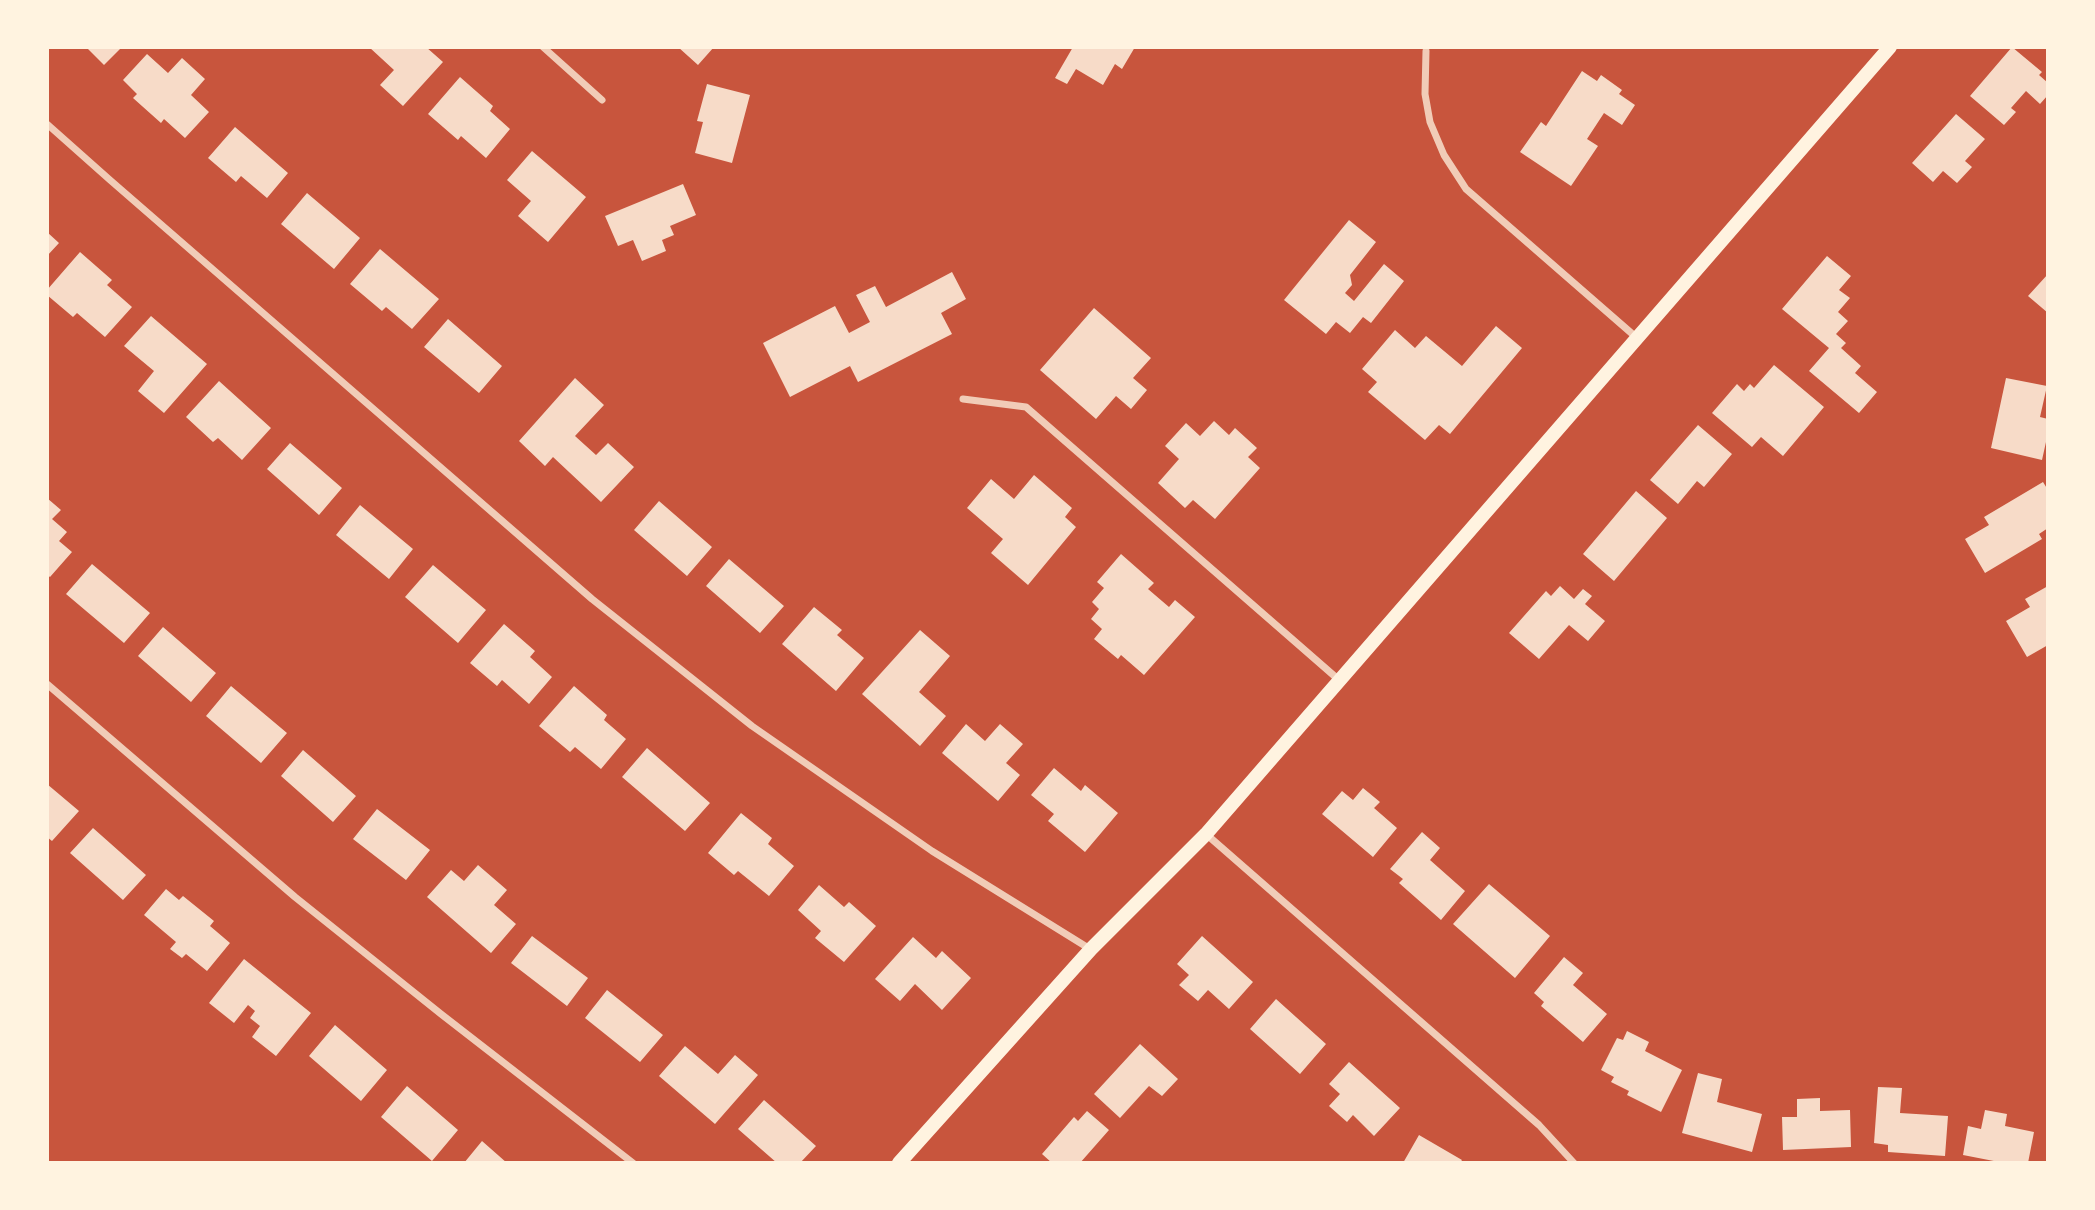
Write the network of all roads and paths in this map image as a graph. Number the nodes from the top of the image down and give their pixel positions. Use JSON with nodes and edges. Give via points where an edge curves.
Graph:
{"nodes":[{"id":1,"x":543,"y":47,"type":"edge"},
{"id":2,"x":1890,"y":47,"type":"edge"},
{"id":3,"x":1426,"y":51,"type":"dead end"},
{"id":4,"x":603,"y":100,"type":"dead end"},
{"id":5,"x":47,"y":124,"type":"edge"},
{"id":6,"x":1637,"y":339,"type":"junction"},
{"id":7,"x":963,"y":399,"type":"dead end"},
{"id":8,"x":1340,"y":681,"type":"junction"},
{"id":9,"x":47,"y":684,"type":"edge"},
{"id":10,"x":1206,"y":834,"type":"junction"},
{"id":11,"x":1091,"y":949,"type":"junction"},
{"id":12,"x":633,"y":1163,"type":"edge"},
{"id":13,"x":899,"y":1163,"type":"edge"},
{"id":14,"x":1574,"y":1163,"type":"edge"}],
"edges":[{"from":1,"to":4,"type":"street"},
{"from":2,"to":6,"type":"main road"},
{"from":3,"to":6,"type":"street","via":[[1430,122],[1466,189]]},
{"from":5,"to":11,"type":"street","via":[[592,599],[752,726],[932,851]]},
{"from":6,"to":8,"type":"main road"},
{"from":7,"to":8,"type":"street","via":[[1026,407]]},
{"from":8,"to":10,"type":"main road"},
{"from":9,"to":12,"type":"street","via":[[295,897]]},
{"from":10,"to":11,"type":"main road"},
{"from":10,"to":14,"type":"street","via":[[1539,1125]]},
{"from":11,"to":13,"type":"main road"}]}
